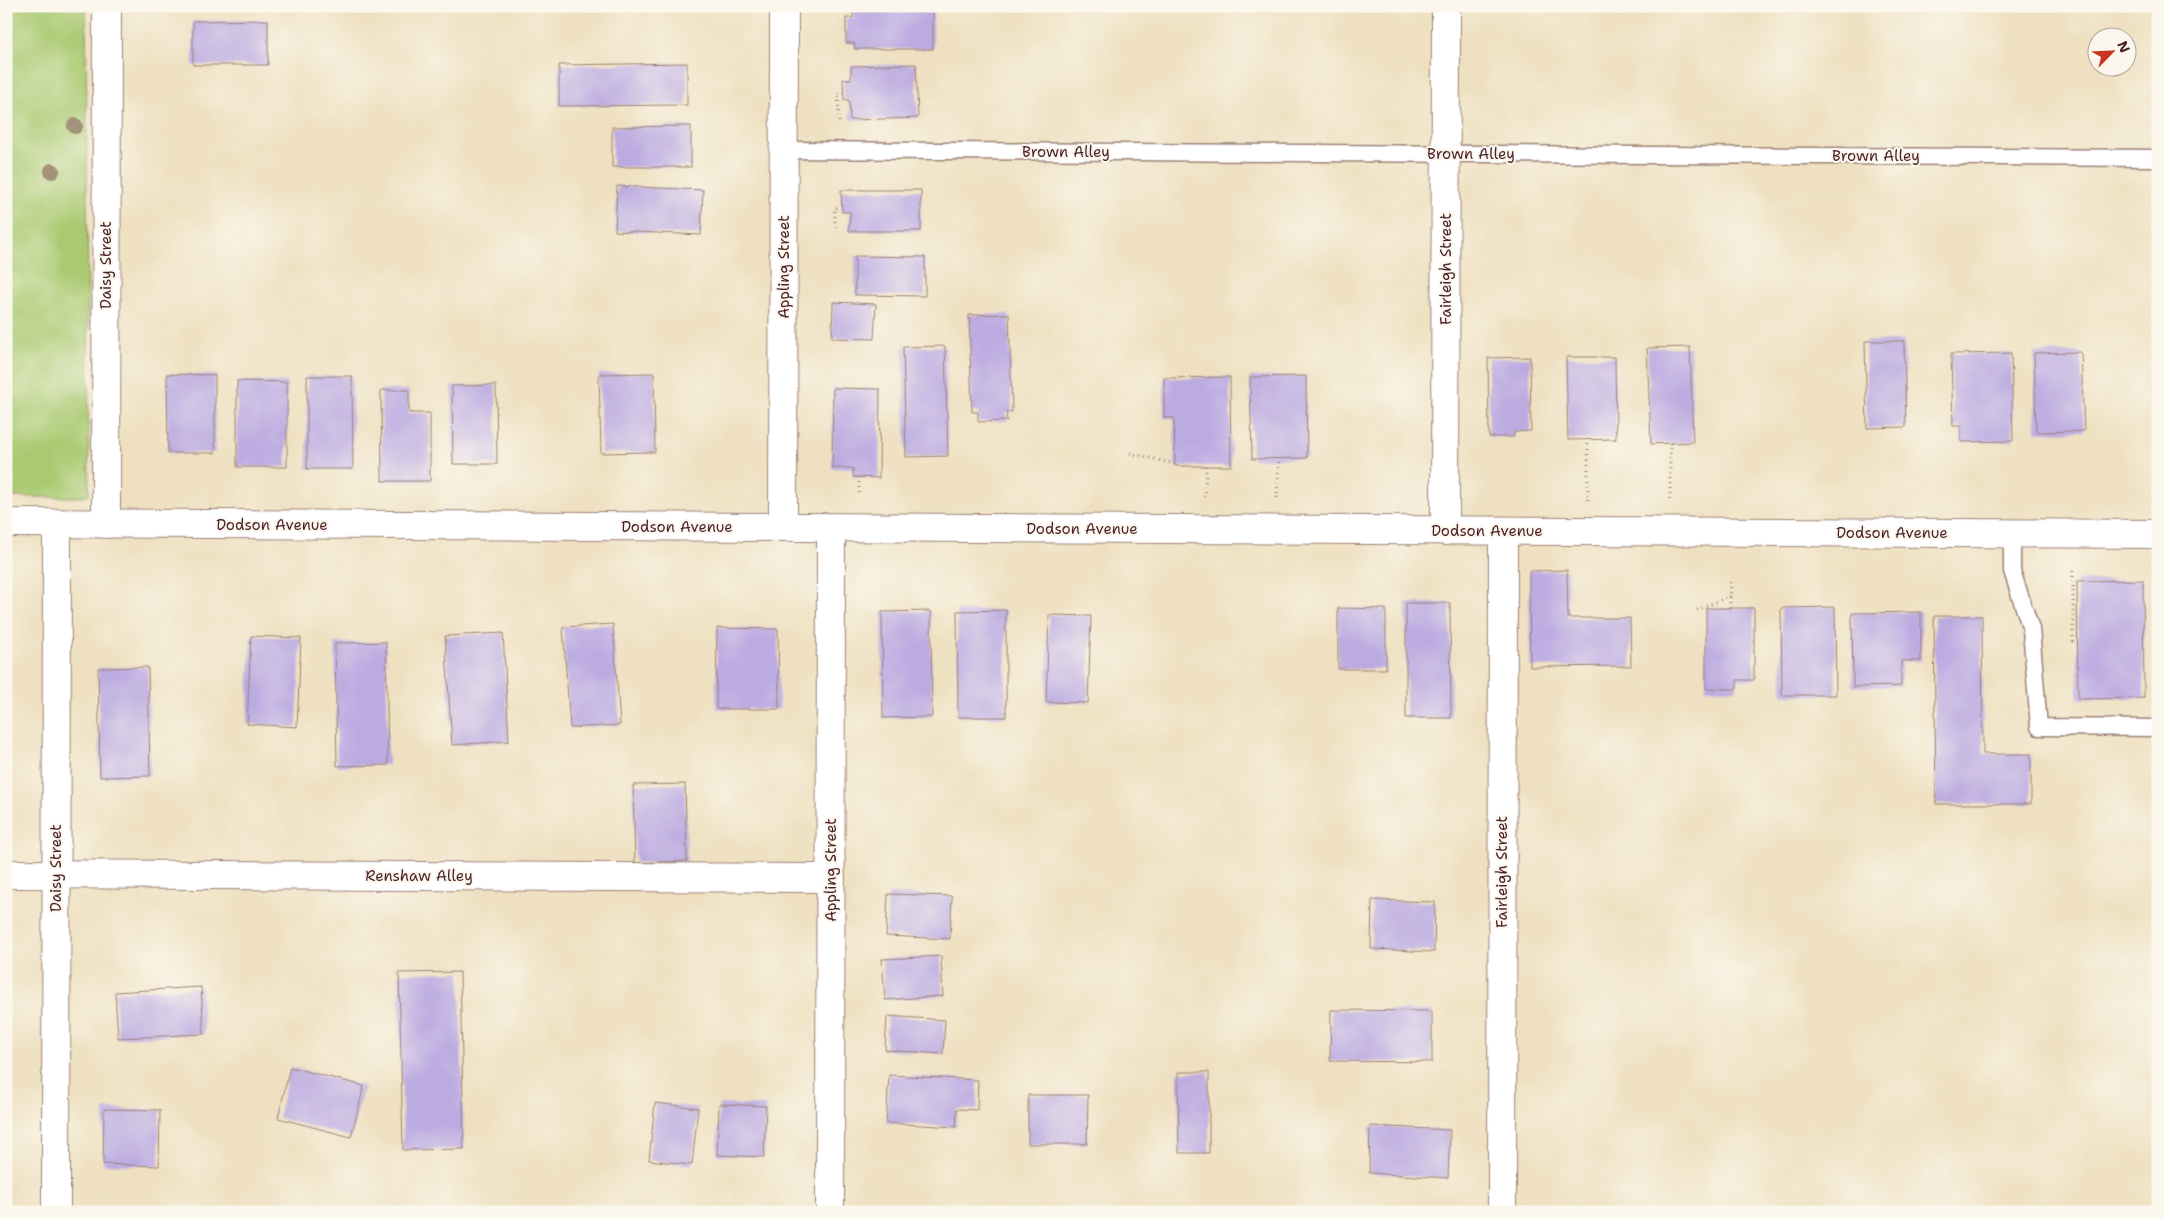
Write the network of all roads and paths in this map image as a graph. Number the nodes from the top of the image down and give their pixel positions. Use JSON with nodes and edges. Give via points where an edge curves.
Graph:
{"nodes":[{"id":1,"x":107,"y":6,"type":"edge"},
{"id":2,"x":784,"y":6,"type":"edge"},
{"id":3,"x":1446,"y":6,"type":"edge"},
{"id":4,"x":844,"y":92,"type":"dead end"},
{"id":5,"x":839,"y":122,"type":"dead end"},
{"id":6,"x":784,"y":150,"type":"junction"},
{"id":7,"x":1446,"y":154,"type":"junction"},
{"id":8,"x":2158,"y":158,"type":"edge"},
{"id":9,"x":841,"y":207,"type":"dead end"},
{"id":10,"x":835,"y":227,"type":"dead end"},
{"id":11,"x":1588,"y":439,"type":"dead end"},
{"id":12,"x":1670,"y":443,"type":"dead end"},
{"id":13,"x":1130,"y":453,"type":"dead end"},
{"id":14,"x":1279,"y":458,"type":"dead end"},
{"id":15,"x":1175,"y":464,"type":"dead end"},
{"id":16,"x":1206,"y":466,"type":"dead end"},
{"id":17,"x":859,"y":477,"type":"dead end"},
{"id":18,"x":1206,"y":497,"type":"dead end"},
{"id":19,"x":1278,"y":498,"type":"dead end"},
{"id":20,"x":859,"y":503,"type":"dead end"},
{"id":21,"x":1588,"y":504,"type":"dead end"},
{"id":22,"x":1670,"y":505,"type":"dead end"},
{"id":23,"x":6,"y":523,"type":"edge"},
{"id":24,"x":57,"y":524,"type":"junction"},
{"id":25,"x":106,"y":524,"type":"junction"},
{"id":26,"x":783,"y":527,"type":"junction"},
{"id":27,"x":831,"y":528,"type":"junction"},
{"id":28,"x":1445,"y":531,"type":"junction"},
{"id":29,"x":1502,"y":531,"type":"junction"},
{"id":30,"x":2012,"y":534,"type":"junction"},
{"id":31,"x":2158,"y":534,"type":"edge"},
{"id":32,"x":2073,"y":571,"type":"dead end"},
{"id":33,"x":1732,"y":578,"type":"dead end"},
{"id":34,"x":1730,"y":596,"type":"junction"},
{"id":35,"x":1730,"y":608,"type":"dead end"},
{"id":36,"x":1697,"y":610,"type":"dead end"},
{"id":37,"x":2078,"y":643,"type":"dead end"},
{"id":38,"x":2158,"y":728,"type":"edge"},
{"id":39,"x":6,"y":874,"type":"edge"},
{"id":40,"x":56,"y":874,"type":"junction"},
{"id":41,"x":831,"y":878,"type":"junction"},
{"id":42,"x":56,"y":1212,"type":"edge"},
{"id":43,"x":830,"y":1212,"type":"edge"},
{"id":44,"x":1502,"y":1212,"type":"edge"}],
"edges":[{"from":1,"to":25,"type":"street","name":"Daisy Street"},
{"from":2,"to":6,"type":"street","name":"Appling Street"},
{"from":3,"to":7,"type":"street","name":"Fairleigh Street"},
{"from":4,"to":5,"type":"path","via":[[838,93]]},
{"from":6,"to":7,"type":"lane","name":"Brown Alley"},
{"from":6,"to":26,"type":"street","name":"Appling Street"},
{"from":7,"to":8,"type":"lane","name":"Brown Alley"},
{"from":7,"to":28,"type":"street","name":"Fairleigh Street"},
{"from":9,"to":10,"type":"path","via":[[835,208]]},
{"from":11,"to":21,"type":"path"},
{"from":12,"to":22,"type":"path"},
{"from":13,"to":15,"type":"path"},
{"from":14,"to":19,"type":"path"},
{"from":16,"to":18,"type":"path"},
{"from":17,"to":20,"type":"path"},
{"from":23,"to":24,"type":"street","name":"Dodson Avenue"},
{"from":24,"to":25,"type":"street","name":"Dodson Avenue"},
{"from":24,"to":40,"type":"street","name":"Daisy Street"},
{"from":25,"to":26,"type":"street","name":"Dodson Avenue"},
{"from":26,"to":27,"type":"street","name":"Dodson Avenue"},
{"from":27,"to":28,"type":"street","name":"Dodson Avenue"},
{"from":27,"to":41,"type":"street","name":"Appling Street"},
{"from":28,"to":29,"type":"street","name":"Dodson Avenue"},
{"from":29,"to":30,"type":"street","name":"Dodson Avenue"},
{"from":29,"to":44,"type":"street","name":"Fairleigh Street"},
{"from":30,"to":31,"type":"street","name":"Dodson Avenue"},
{"from":30,"to":38,"type":"lane","via":[[2012,571],[2031,629],[2039,727]]},
{"from":32,"to":37,"type":"path","via":[[2073,642]]},
{"from":33,"to":34,"type":"path"},
{"from":34,"to":35,"type":"path"},
{"from":34,"to":36,"type":"path"},
{"from":39,"to":40,"type":"street","name":"Renshaw Alley"},
{"from":40,"to":41,"type":"street","name":"Renshaw Alley"},
{"from":40,"to":42,"type":"street","name":"Daisy Street"},
{"from":41,"to":43,"type":"street","name":"Appling Street"}]}
